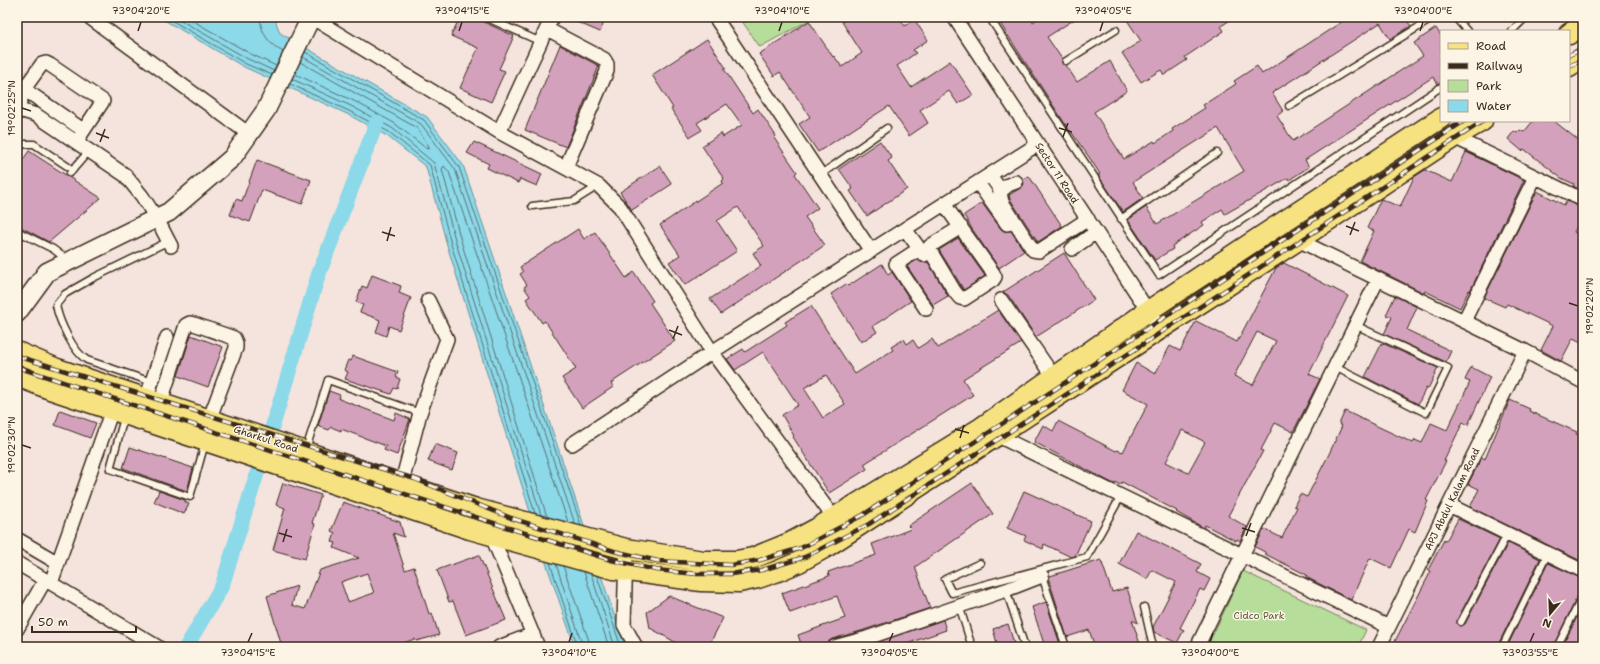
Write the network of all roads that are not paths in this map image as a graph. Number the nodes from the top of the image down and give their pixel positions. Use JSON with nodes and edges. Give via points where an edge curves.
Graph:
{"nodes":[{"id":1,"x":89,"y":17,"type":"edge"},
{"id":2,"x":311,"y":17,"type":"edge"},
{"id":3,"x":485,"y":17,"type":"edge"},
{"id":4,"x":715,"y":17,"type":"edge"},
{"id":5,"x":954,"y":17,"type":"edge"},
{"id":6,"x":989,"y":17,"type":"edge"},
{"id":7,"x":1435,"y":17,"type":"edge"},
{"id":8,"x":1455,"y":17,"type":"edge"},
{"id":9,"x":1526,"y":17,"type":"edge"},
{"id":10,"x":550,"y":23,"type":"edge"},
{"id":11,"x":1583,"y":25,"type":"edge"},
{"id":12,"x":1116,"y":30,"type":"dead end"},
{"id":13,"x":1466,"y":30,"type":"edge"},
{"id":14,"x":1513,"y":30,"type":"edge"},
{"id":15,"x":1570,"y":33,"type":"edge"},
{"id":16,"x":541,"y":42,"type":"junction"},
{"id":17,"x":1583,"y":58,"type":"edge"},
{"id":18,"x":1066,"y":61,"type":"dead end"},
{"id":19,"x":1570,"y":66,"type":"edge"},
{"id":20,"x":1440,"y":88,"type":"edge"},
{"id":21,"x":24,"y":89,"type":"junction"},
{"id":22,"x":1289,"y":106,"type":"dead end"},
{"id":23,"x":17,"y":112,"type":"edge"},
{"id":24,"x":1440,"y":119,"type":"edge"},
{"id":25,"x":1480,"y":122,"type":"edge"},
{"id":26,"x":887,"y":128,"type":"dead end"},
{"id":27,"x":82,"y":130,"type":"dead end"},
{"id":28,"x":499,"y":132,"type":"junction"},
{"id":29,"x":249,"y":134,"type":"junction"},
{"id":30,"x":1454,"y":137,"type":"junction"},
{"id":31,"x":76,"y":142,"type":"junction"},
{"id":32,"x":1038,"y":144,"type":"junction"},
{"id":33,"x":19,"y":147,"type":"dead end"},
{"id":34,"x":89,"y":151,"type":"junction"},
{"id":35,"x":1218,"y":153,"type":"dead end"},
{"id":36,"x":566,"y":167,"type":"junction"},
{"id":37,"x":820,"y":174,"type":"junction"},
{"id":38,"x":990,"y":175,"type":"junction"},
{"id":39,"x":1535,"y":177,"type":"junction"},
{"id":40,"x":1016,"y":182,"type":"dead end"},
{"id":41,"x":978,"y":183,"type":"junction"},
{"id":42,"x":599,"y":186,"type":"junction"},
{"id":43,"x":1000,"y":192,"type":"junction"},
{"id":44,"x":1583,"y":200,"type":"edge"},
{"id":45,"x":947,"y":203,"type":"junction"},
{"id":46,"x":532,"y":206,"type":"dead end"},
{"id":47,"x":157,"y":218,"type":"junction"},
{"id":48,"x":1088,"y":219,"type":"junction"},
{"id":49,"x":1121,"y":219,"type":"junction"},
{"id":50,"x":961,"y":227,"type":"junction"},
{"id":51,"x":905,"y":229,"type":"junction"},
{"id":52,"x":17,"y":231,"type":"edge"},
{"id":53,"x":1096,"y":232,"type":"junction"},
{"id":54,"x":1298,"y":240,"type":"junction"},
{"id":55,"x":170,"y":244,"type":"joint"},
{"id":56,"x":1022,"y":247,"type":"dead end"},
{"id":57,"x":919,"y":249,"type":"junction"},
{"id":58,"x":1072,"y":249,"type":"dead end"},
{"id":59,"x":871,"y":250,"type":"junction"},
{"id":60,"x":69,"y":261,"type":"junction"},
{"id":61,"x":996,"y":270,"type":"dead end"},
{"id":62,"x":1378,"y":279,"type":"junction"},
{"id":63,"x":951,"y":295,"type":"dead end"},
{"id":64,"x":428,"y":300,"type":"dead end"},
{"id":65,"x":1001,"y":300,"type":"dead end"},
{"id":66,"x":926,"y":309,"type":"dead end"},
{"id":67,"x":1148,"y":311,"type":"junction"},
{"id":68,"x":17,"y":313,"type":"edge"},
{"id":69,"x":1464,"y":321,"type":"junction"},
{"id":70,"x":1355,"y":325,"type":"junction"},
{"id":71,"x":1160,"y":329,"type":"junction"},
{"id":72,"x":167,"y":337,"type":"dead end"},
{"id":73,"x":1524,"y":350,"type":"junction"},
{"id":74,"x":17,"y":352,"type":"edge"},
{"id":75,"x":712,"y":352,"type":"junction"},
{"id":76,"x":1335,"y":367,"type":"junction"},
{"id":77,"x":17,"y":376,"type":"edge"},
{"id":78,"x":1054,"y":377,"type":"junction"},
{"id":79,"x":1583,"y":382,"type":"edge"},
{"id":80,"x":152,"y":395,"type":"junction"},
{"id":81,"x":119,"y":412,"type":"junction"},
{"id":82,"x":420,"y":413,"type":"junction"},
{"id":83,"x":209,"y":420,"type":"junction"},
{"id":84,"x":989,"y":432,"type":"junction"},
{"id":85,"x":205,"y":441,"type":"junction"},
{"id":86,"x":572,"y":444,"type":"dead end"},
{"id":87,"x":305,"y":452,"type":"junction"},
{"id":88,"x":401,"y":486,"type":"junction"},
{"id":89,"x":1122,"y":496,"type":"junction"},
{"id":90,"x":396,"y":505,"type":"junction"},
{"id":91,"x":1449,"y":505,"type":"junction"},
{"id":92,"x":834,"y":518,"type":"junction"},
{"id":93,"x":1508,"y":533,"type":"junction"},
{"id":94,"x":17,"y":539,"type":"edge"},
{"id":95,"x":501,"y":541,"type":"junction"},
{"id":96,"x":623,"y":548,"type":"junction"},
{"id":97,"x":1548,"y":553,"type":"junction"},
{"id":98,"x":1242,"y":556,"type":"junction"},
{"id":99,"x":17,"y":563,"type":"edge"},
{"id":100,"x":58,"y":563,"type":"junction"},
{"id":101,"x":980,"y":563,"type":"dead end"},
{"id":102,"x":620,"y":570,"type":"junction"},
{"id":103,"x":1583,"y":571,"type":"edge"},
{"id":104,"x":1042,"y":576,"type":"joint"},
{"id":105,"x":48,"y":581,"type":"junction"},
{"id":106,"x":1006,"y":590,"type":"junction"},
{"id":107,"x":1583,"y":595,"type":"edge"},
{"id":108,"x":958,"y":605,"type":"junction"},
{"id":109,"x":1144,"y":607,"type":"dead end"},
{"id":110,"x":1461,"y":622,"type":"dead end"},
{"id":111,"x":1389,"y":627,"type":"junction"},
{"id":112,"x":17,"y":629,"type":"edge"},
{"id":113,"x":533,"y":634,"type":"junction"},
{"id":114,"x":1503,"y":645,"type":"dead end"},
{"id":115,"x":158,"y":647,"type":"edge"},
{"id":116,"x":499,"y":647,"type":"edge"},
{"id":117,"x":538,"y":647,"type":"edge"},
{"id":118,"x":636,"y":647,"type":"edge"},
{"id":119,"x":834,"y":647,"type":"edge"},
{"id":120,"x":972,"y":647,"type":"edge"},
{"id":121,"x":1025,"y":647,"type":"edge"},
{"id":122,"x":1066,"y":647,"type":"edge"},
{"id":123,"x":1153,"y":647,"type":"edge"},
{"id":124,"x":1197,"y":647,"type":"edge"},
{"id":125,"x":1379,"y":647,"type":"edge"},
{"id":126,"x":1557,"y":647,"type":"edge"}],
"edges":[{"from":1,"to":29,"type":"street"},
{"from":2,"to":28,"type":"street"},
{"from":2,"to":29,"type":"street","via":[[266,110]]},
{"from":3,"to":16,"type":"lane"},
{"from":4,"to":37,"type":"street"},
{"from":5,"to":32,"type":"street","name":"Sector 11 Road"},
{"from":6,"to":49,"type":"lane","via":[[1034,82]]},
{"from":7,"to":22,"type":"lane"},
{"from":8,"to":13,"type":"lane"},
{"from":9,"to":14,"type":"lane"},
{"from":10,"to":16,"type":"street"},
{"from":10,"to":36,"type":"street","via":[[608,64]]},
{"from":11,"to":15,"type":"main road"},
{"from":12,"to":18,"type":"lane"},
{"from":16,"to":28,"type":"street"},
{"from":17,"to":19,"type":"main road"},
{"from":20,"to":49,"type":"lane","via":[[1159,275]]},
{"from":21,"to":23,"type":"street"},
{"from":21,"to":27,"type":"street"},
{"from":21,"to":31,"type":"street","via":[[42,64],[46,63],[100,98],[103,102]]},
{"from":23,"to":31,"type":"street","via":[[36,114]]},
{"from":24,"to":67,"type":"main road"},
{"from":25,"to":30,"type":"main road"},
{"from":26,"to":37,"type":"lane"},
{"from":28,"to":36,"type":"street"},
{"from":29,"to":47,"type":"street","via":[[232,158],[169,212]]},
{"from":30,"to":39,"type":"street"},
{"from":30,"to":54,"type":"main road"},
{"from":31,"to":34,"type":"street"},
{"from":32,"to":38,"type":"street"},
{"from":32,"to":48,"type":"street","name":"Sector 11 Road"},
{"from":33,"to":34,"type":"lane","via":[[34,144],[72,171]]},
{"from":34,"to":47,"type":"street","via":[[125,175]]},
{"from":35,"to":49,"type":"lane"},
{"from":36,"to":42,"type":"street"},
{"from":37,"to":59,"type":"street"},
{"from":38,"to":41,"type":"street"},
{"from":38,"to":43,"type":"street"},
{"from":39,"to":44,"type":"street"},
{"from":39,"to":69,"type":"street"},
{"from":40,"to":43,"type":"street","via":[[1008,184]]},
{"from":41,"to":45,"type":"street"},
{"from":41,"to":56,"type":"street"},
{"from":42,"to":46,"type":"lane","via":[[574,201]]},
{"from":42,"to":75,"type":"street","via":[[620,207]]},
{"from":43,"to":48,"type":"street","via":[[1002,202],[1036,252]]},
{"from":45,"to":50,"type":"street"},
{"from":45,"to":51,"type":"street"},
{"from":45,"to":61,"type":"street"},
{"from":47,"to":55,"type":"street"},
{"from":47,"to":60,"type":"street"},
{"from":48,"to":53,"type":"street","name":"Sector 11 Road"},
{"from":50,"to":50,"type":"street","via":[[994,277],[964,299],[955,292],[929,249]]},
{"from":51,"to":57,"type":"street"},
{"from":51,"to":59,"type":"street"},
{"from":52,"to":60,"type":"lane","via":[[53,249]]},
{"from":53,"to":58,"type":"street"},
{"from":53,"to":67,"type":"street","name":"Sector 11 Road"},
{"from":54,"to":62,"type":"street"},
{"from":54,"to":71,"type":"main road"},
{"from":55,"to":80,"type":"lane","via":[[93,278],[65,294],[56,305],[58,317],[80,356]]},
{"from":57,"to":63,"type":"street"},
{"from":57,"to":66,"type":"street","via":[[896,264]]},
{"from":59,"to":75,"type":"street"},
{"from":60,"to":68,"type":"street","via":[[47,272]]},
{"from":62,"to":69,"type":"street"},
{"from":62,"to":70,"type":"street"},
{"from":64,"to":82,"type":"street","via":[[447,339]]},
{"from":65,"to":78,"type":"street"},
{"from":67,"to":71,"type":"street","name":"Sector 11 Road"},
{"from":67,"to":78,"type":"main road"},
{"from":69,"to":73,"type":"street"},
{"from":70,"to":76,"type":"street"},
{"from":70,"to":76,"type":"lane","via":[[1448,368],[1426,412]]},
{"from":71,"to":84,"type":"main road"},
{"from":72,"to":80,"type":"street"},
{"from":73,"to":79,"type":"street"},
{"from":73,"to":91,"type":"street","name":"APJ Abdul Kalam Road"},
{"from":74,"to":80,"type":"main road","name":"Gharkul Road","via":[[57,370]]},
{"from":75,"to":86,"type":"street"},
{"from":75,"to":92,"type":"street"},
{"from":76,"to":98,"type":"street"},
{"from":77,"to":81,"type":"main road","name":"Gharkul Road"},
{"from":78,"to":84,"type":"main road"},
{"from":80,"to":83,"type":"main road","name":"Gharkul Road"},
{"from":80,"to":83,"type":"street","via":[[186,325],[194,324],[234,338],[236,342]]},
{"from":81,"to":85,"type":"main road","name":"Gharkul Road"},
{"from":81,"to":85,"type":"lane","via":[[110,469],[190,497]]},
{"from":81,"to":100,"type":"street"},
{"from":82,"to":87,"type":"lane","via":[[328,380]]},
{"from":82,"to":88,"type":"street"},
{"from":83,"to":85,"type":"street"},
{"from":83,"to":87,"type":"main road","name":"Gharkul Road"},
{"from":84,"to":89,"type":"street"},
{"from":84,"to":92,"type":"main road","name":"Gharkul Road"},
{"from":84,"to":102,"type":"main road","name":"Gharkul Road","via":[[826,547],[799,562],[758,578],[720,582],[678,579]]},
{"from":85,"to":90,"type":"main road","name":"Gharkul Road"},
{"from":87,"to":88,"type":"main road","name":"Gharkul Road"},
{"from":88,"to":90,"type":"street"},
{"from":88,"to":96,"type":"main road","name":"Gharkul Road"},
{"from":89,"to":98,"type":"street"},
{"from":89,"to":101,"type":"lane","via":[[1087,557],[952,593],[945,579]]},
{"from":90,"to":95,"type":"main road","name":"Gharkul Road"},
{"from":91,"to":93,"type":"street"},
{"from":91,"to":111,"type":"street","name":"APJ Abdul Kalam Road"},
{"from":92,"to":96,"type":"main road","name":"Gharkul Road","via":[[790,543],[752,558],[736,561],[703,561]]},
{"from":93,"to":97,"type":"street"},
{"from":93,"to":110,"type":"lane"},
{"from":94,"to":100,"type":"street"},
{"from":95,"to":102,"type":"main road","name":"Gharkul Road"},
{"from":95,"to":113,"type":"street"},
{"from":96,"to":102,"type":"street"},
{"from":97,"to":103,"type":"street"},
{"from":97,"to":114,"type":"lane"},
{"from":98,"to":111,"type":"street"},
{"from":98,"to":124,"type":"street"},
{"from":99,"to":105,"type":"street"},
{"from":100,"to":105,"type":"street"},
{"from":102,"to":118,"type":"street","via":[[624,625]]},
{"from":104,"to":106,"type":"street"},
{"from":104,"to":122,"type":"lane"},
{"from":105,"to":112,"type":"street"},
{"from":105,"to":115,"type":"street"},
{"from":106,"to":108,"type":"street"},
{"from":106,"to":121,"type":"lane"},
{"from":107,"to":126,"type":"lane"},
{"from":108,"to":119,"type":"street","via":[[868,640]]},
{"from":108,"to":120,"type":"lane"},
{"from":109,"to":123,"type":"lane"},
{"from":111,"to":125,"type":"street","name":"APJ Abdul Kalam Road"},
{"from":113,"to":116,"type":"street"},
{"from":113,"to":117,"type":"street"}]}
